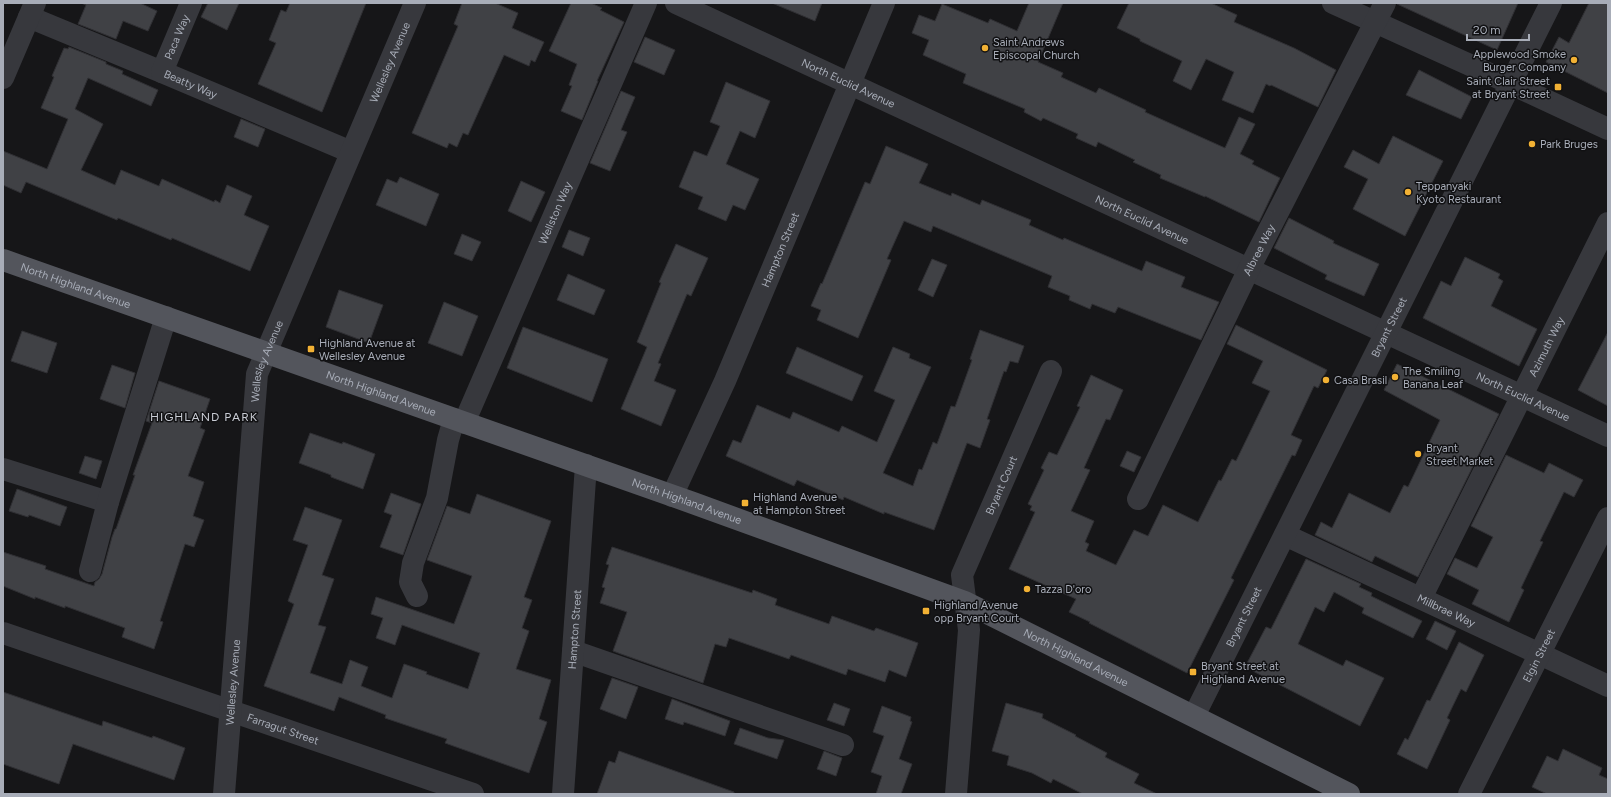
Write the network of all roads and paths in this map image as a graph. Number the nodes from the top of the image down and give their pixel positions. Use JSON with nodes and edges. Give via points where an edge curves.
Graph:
{"nodes":[{"id":1,"x":191,"y":3,"type":"edge"},
{"id":2,"x":415,"y":3,"type":"edge"},
{"id":3,"x":646,"y":3,"type":"edge"},
{"id":4,"x":676,"y":3,"type":"edge"},
{"id":5,"x":884,"y":3,"type":"edge"},
{"id":6,"x":1333,"y":3,"type":"edge"},
{"id":7,"x":1385,"y":3,"type":"edge"},
{"id":8,"x":1551,"y":3,"type":"edge"},
{"id":9,"x":32,"y":10,"type":"edge"},
{"id":10,"x":1375,"y":22,"type":"junction"},
{"id":11,"x":162,"y":72,"type":"junction"},
{"id":12,"x":3,"y":78,"type":"edge"},
{"id":13,"x":850,"y":84,"type":"junction"},
{"id":14,"x":1510,"y":84,"type":"junction"},
{"id":15,"x":1608,"y":129,"type":"edge"},
{"id":16,"x":351,"y":152,"type":"junction"},
{"id":17,"x":1608,"y":223,"type":"edge"},
{"id":18,"x":3,"y":260,"type":"edge"},
{"id":19,"x":1249,"y":269,"type":"junction"},
{"id":20,"x":166,"y":317,"type":"junction"},
{"id":21,"x":1386,"y":333,"type":"junction"},
{"id":22,"x":266,"y":353,"type":"junction"},
{"id":23,"x":1051,"y":371,"type":"dead end"},
{"id":24,"x":1522,"y":396,"type":"junction"},
{"id":25,"x":459,"y":421,"type":"junction"},
{"id":26,"x":1608,"y":436,"type":"edge"},
{"id":27,"x":586,"y":465,"type":"junction"},
{"id":28,"x":3,"y":469,"type":"edge"},
{"id":29,"x":672,"y":496,"type":"junction"},
{"id":30,"x":1138,"y":499,"type":"dead end"},
{"id":31,"x":108,"y":502,"type":"junction"},
{"id":32,"x":1608,"y":518,"type":"edge"},
{"id":33,"x":1285,"y":535,"type":"junction"},
{"id":34,"x":90,"y":571,"type":"dead end"},
{"id":35,"x":417,"y":596,"type":"dead end"},
{"id":36,"x":1420,"y":598,"type":"junction"},
{"id":37,"x":965,"y":602,"type":"junction"},
{"id":38,"x":3,"y":633,"type":"edge"},
{"id":39,"x":573,"y":650,"type":"junction"},
{"id":40,"x":1540,"y":654,"type":"junction"},
{"id":41,"x":1608,"y":686,"type":"edge"},
{"id":42,"x":230,"y":710,"type":"junction"},
{"id":43,"x":1194,"y":716,"type":"junction"},
{"id":44,"x":843,"y":745,"type":"dead end"},
{"id":45,"x":224,"y":794,"type":"edge"},
{"id":46,"x":473,"y":794,"type":"edge"},
{"id":47,"x":563,"y":794,"type":"edge"},
{"id":48,"x":956,"y":794,"type":"edge"},
{"id":49,"x":1349,"y":794,"type":"edge"},
{"id":50,"x":1469,"y":794,"type":"edge"}],
"edges":[{"from":1,"to":11,"type":"street","name":"Paca Way"},
{"from":2,"to":16,"type":"street","name":"Wellesley Avenue"},
{"from":3,"to":25,"type":"street","name":"Wellston Way"},
{"from":4,"to":13,"type":"street","name":"North Euclid Avenue"},
{"from":5,"to":13,"type":"street","name":"Hampton Street"},
{"from":6,"to":10,"type":"street"},
{"from":7,"to":10,"type":"street","name":"Albree Way"},
{"from":8,"to":14,"type":"street","name":"Bryant Street"},
{"from":9,"to":11,"type":"street","name":"Beatty Way"},
{"from":9,"to":12,"type":"street"},
{"from":10,"to":14,"type":"street"},
{"from":10,"to":19,"type":"street","name":"Albree Way"},
{"from":11,"to":16,"type":"street","name":"Beatty Way"},
{"from":13,"to":19,"type":"street","name":"North Euclid Avenue"},
{"from":13,"to":29,"type":"street","name":"Hampton Street","via":[[725,381]]},
{"from":14,"to":15,"type":"street"},
{"from":14,"to":21,"type":"street","name":"Bryant Street"},
{"from":16,"to":22,"type":"street","name":"Wellesley Avenue"},
{"from":17,"to":24,"type":"street","name":"Azimuth Way"},
{"from":18,"to":20,"type":"main road","name":"North Highland Avenue"},
{"from":19,"to":21,"type":"street","name":"North Euclid Avenue"},
{"from":19,"to":30,"type":"street","name":"Albree Way"},
{"from":20,"to":22,"type":"main road","name":"North Highland Avenue"},
{"from":20,"to":31,"type":"street"},
{"from":21,"to":24,"type":"street","name":"North Euclid Avenue"},
{"from":21,"to":33,"type":"street","name":"Bryant Street"},
{"from":22,"to":25,"type":"main road","name":"North Highland Avenue"},
{"from":22,"to":42,"type":"street","name":"Wellesley Avenue","via":[[257,374]]},
{"from":23,"to":37,"type":"street","name":"Bryant Court","via":[[962,575]]},
{"from":24,"to":26,"type":"street","name":"North Euclid Avenue"},
{"from":24,"to":36,"type":"street","name":"Azimuth Way"},
{"from":25,"to":27,"type":"main road","name":"North Highland Avenue"},
{"from":25,"to":35,"type":"street","name":"Wellston Way","via":[[448,440],[437,498],[413,563],[410,582]]},
{"from":27,"to":29,"type":"main road","name":"North Highland Avenue"},
{"from":27,"to":39,"type":"street","name":"Hampton Street"},
{"from":28,"to":31,"type":"street"},
{"from":29,"to":37,"type":"main road","name":"North Highland Avenue"},
{"from":31,"to":34,"type":"street"},
{"from":32,"to":40,"type":"street","name":"Elgin Street"},
{"from":33,"to":36,"type":"street","name":"Millbrae Way"},
{"from":33,"to":43,"type":"street","name":"Bryant Street"},
{"from":36,"to":40,"type":"street","name":"Millbrae Way"},
{"from":37,"to":43,"type":"main road","name":"North Highland Avenue"},
{"from":37,"to":48,"type":"street","via":[[969,630]]},
{"from":38,"to":42,"type":"street","name":"Farragut Street"},
{"from":39,"to":44,"type":"street"},
{"from":39,"to":47,"type":"street","name":"Hampton Street"},
{"from":40,"to":41,"type":"street","name":"Millbrae Way"},
{"from":40,"to":50,"type":"street","name":"Elgin Street"},
{"from":42,"to":45,"type":"street","name":"Wellesley Avenue"},
{"from":42,"to":46,"type":"street","name":"Farragut Street"},
{"from":43,"to":49,"type":"main road","name":"North Highland Avenue"}]}
